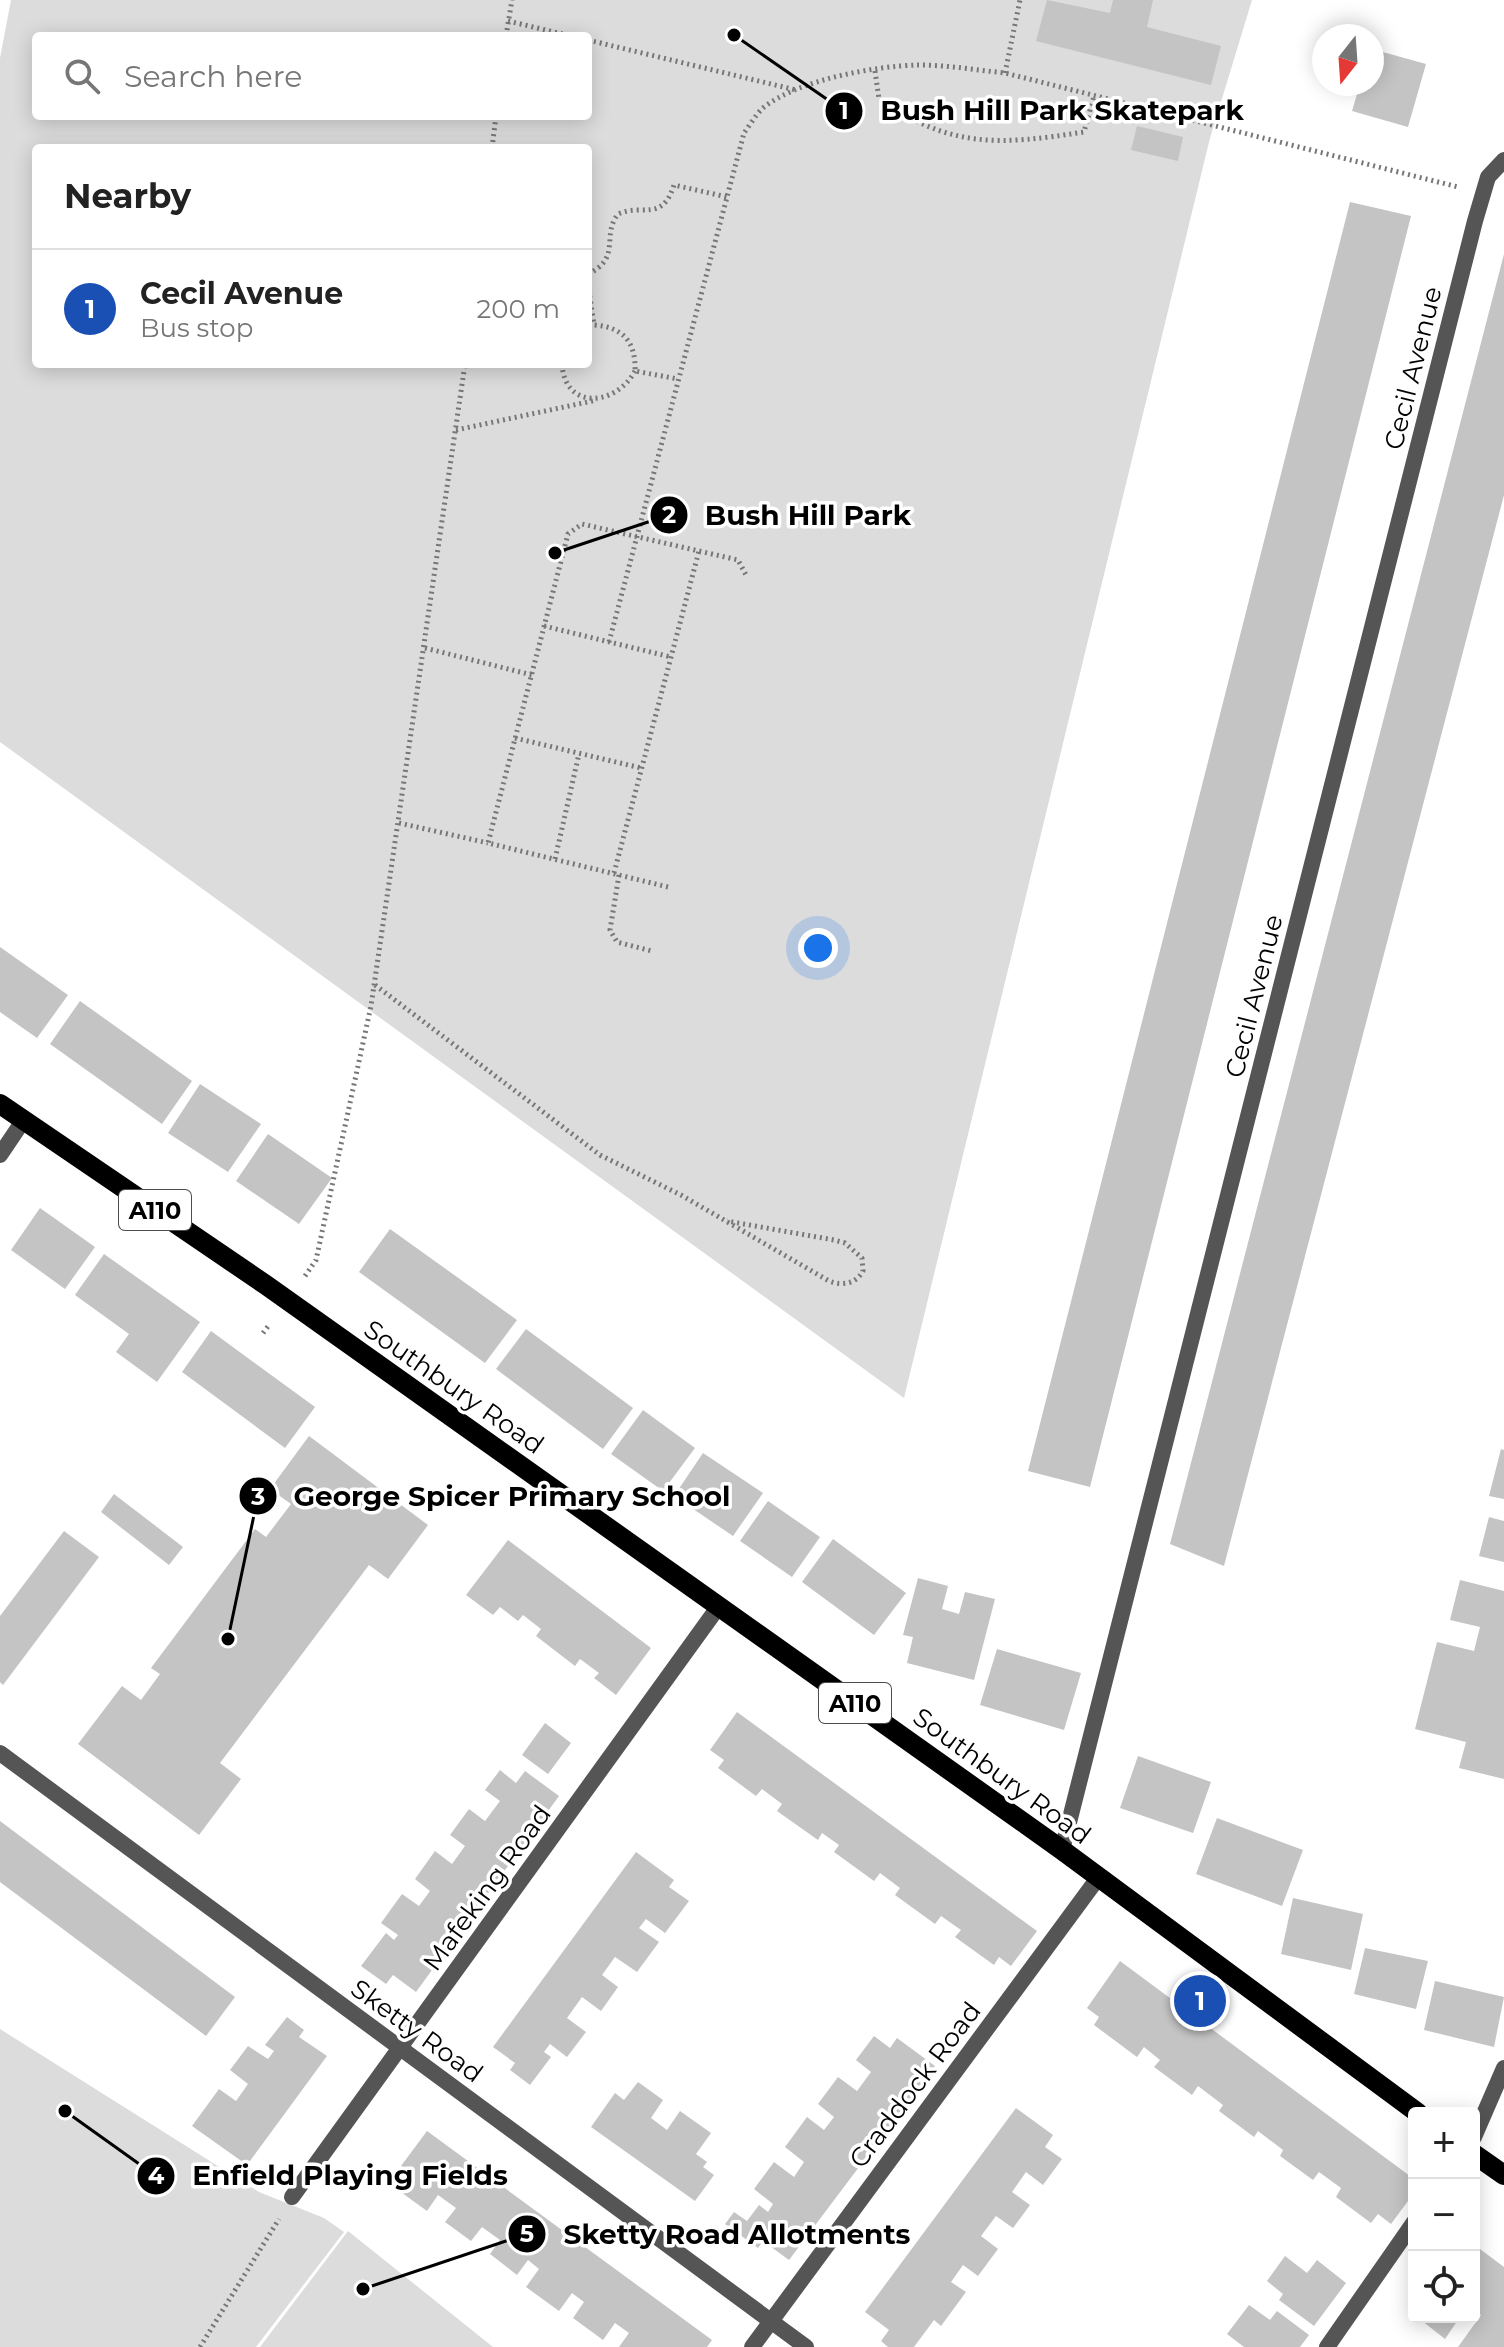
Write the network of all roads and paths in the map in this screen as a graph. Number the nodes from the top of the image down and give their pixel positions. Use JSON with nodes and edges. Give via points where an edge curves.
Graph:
{"nodes":[{"id":1,"x":512,"y":0,"type":"edge"},
{"id":2,"x":1020,"y":0,"type":"edge"},
{"id":3,"x":508,"y":21,"type":"junction"},
{"id":4,"x":507,"y":32,"type":"edge"},
{"id":5,"x":554,"y":32,"type":"edge"},
{"id":6,"x":592,"y":41,"type":"edge"},
{"id":7,"x":875,"y":71,"type":"junction"},
{"id":8,"x":1005,"y":73,"type":"junction"},
{"id":9,"x":797,"y":91,"type":"junction"},
{"id":10,"x":1094,"y":96,"type":"junction"},
{"id":11,"x":496,"y":120,"type":"edge"},
{"id":12,"x":492,"y":144,"type":"edge"},
{"id":13,"x":1504,"y":160,"type":"edge"},
{"id":14,"x":1483,"y":193,"type":"junction"},
{"id":15,"x":727,"y":197,"type":"junction"},
{"id":16,"x":592,"y":272,"type":"edge"},
{"id":17,"x":592,"y":326,"type":"edge"},
{"id":18,"x":464,"y":368,"type":"edge"},
{"id":19,"x":563,"y":368,"type":"edge"},
{"id":20,"x":635,"y":371,"type":"junction"},
{"id":21,"x":678,"y":379,"type":"junction"},
{"id":22,"x":597,"y":400,"type":"junction"},
{"id":23,"x":456,"y":430,"type":"junction"},
{"id":24,"x":635,"y":536,"type":"junction"},
{"id":25,"x":699,"y":551,"type":"junction"},
{"id":26,"x":746,"y":575,"type":"dead end"},
{"id":27,"x":544,"y":626,"type":"junction"},
{"id":28,"x":609,"y":642,"type":"junction"},
{"id":29,"x":425,"y":648,"type":"junction"},
{"id":30,"x":671,"y":657,"type":"junction"},
{"id":31,"x":532,"y":675,"type":"junction"},
{"id":32,"x":515,"y":738,"type":"junction"},
{"id":33,"x":579,"y":754,"type":"junction"},
{"id":34,"x":641,"y":768,"type":"junction"},
{"id":35,"x":399,"y":823,"type":"junction"},
{"id":36,"x":488,"y":843,"type":"junction"},
{"id":37,"x":555,"y":859,"type":"junction"},
{"id":38,"x":617,"y":874,"type":"junction"},
{"id":39,"x":668,"y":887,"type":"dead end"},
{"id":40,"x":652,"y":951,"type":"dead end"},
{"id":41,"x":375,"y":985,"type":"junction"},
{"id":42,"x":0,"y":1104,"type":"edge"},
{"id":43,"x":23,"y":1121,"type":"junction"},
{"id":44,"x":0,"y":1155,"type":"edge"},
{"id":45,"x":727,"y":1221,"type":"junction"},
{"id":46,"x":305,"y":1276,"type":"dead end"},
{"id":47,"x":269,"y":1325,"type":"dead end"},
{"id":48,"x":263,"y":1333,"type":"dead end"},
{"id":49,"x":719,"y":1606,"type":"junction"},
{"id":50,"x":0,"y":1753,"type":"edge"},
{"id":51,"x":1062,"y":1850,"type":"junction"},
{"id":52,"x":1098,"y":1878,"type":"junction"},
{"id":53,"x":401,"y":2050,"type":"junction"},
{"id":54,"x":1504,"y":2068,"type":"edge"},
{"id":55,"x":1410,"y":2107,"type":"edge"},
{"id":56,"x":1480,"y":2125,"type":"edge"},
{"id":57,"x":1480,"y":2158,"type":"edge"},
{"id":58,"x":1504,"y":2175,"type":"edge"},
{"id":59,"x":292,"y":2197,"type":"joint"},
{"id":60,"x":1408,"y":2231,"type":"edge"},
{"id":61,"x":769,"y":2321,"type":"junction"},
{"id":62,"x":200,"y":2347,"type":"edge"},
{"id":63,"x":752,"y":2347,"type":"edge"},
{"id":64,"x":806,"y":2347,"type":"edge"},
{"id":65,"x":1327,"y":2347,"type":"edge"}],
"edges":[{"from":1,"to":3,"type":"path"},
{"from":2,"to":8,"type":"path"},
{"from":3,"to":4,"type":"path"},
{"from":3,"to":5,"type":"path"},
{"from":6,"to":9,"type":"path"},
{"from":7,"to":8,"type":"path","via":[[916,65]]},
{"from":7,"to":9,"type":"path"},
{"from":7,"to":10,"type":"path","via":[[879,99],[909,120],[976,141],[1084,132]]},
{"from":8,"to":10,"type":"path"},
{"from":9,"to":15,"type":"path","via":[[763,108],[744,133]]},
{"from":10,"to":14,"type":"path"},
{"from":11,"to":12,"type":"path"},
{"from":13,"to":14,"type":"street","name":"Cecil Avenue","via":[[1488,177]]},
{"from":14,"to":51,"type":"street","name":"Cecil Avenue"},
{"from":15,"to":16,"type":"path","via":[[674,185],[656,209],[618,214],[607,259]]},
{"from":15,"to":21,"type":"path"},
{"from":17,"to":20,"type":"path","via":[[611,326],[626,337],[636,356]]},
{"from":18,"to":23,"type":"path"},
{"from":19,"to":22,"type":"path","via":[[576,392]]},
{"from":20,"to":21,"type":"path"},
{"from":20,"to":22,"type":"path","via":[[627,387]]},
{"from":21,"to":24,"type":"path"},
{"from":22,"to":23,"type":"path"},
{"from":23,"to":29,"type":"path"},
{"from":24,"to":25,"type":"path"},
{"from":24,"to":27,"type":"path","via":[[582,524],[568,534]]},
{"from":24,"to":28,"type":"path"},
{"from":25,"to":26,"type":"path","via":[[738,560]]},
{"from":25,"to":30,"type":"path"},
{"from":27,"to":28,"type":"path"},
{"from":27,"to":31,"type":"path"},
{"from":28,"to":30,"type":"path"},
{"from":29,"to":31,"type":"path"},
{"from":29,"to":35,"type":"path"},
{"from":30,"to":34,"type":"path"},
{"from":31,"to":32,"type":"path"},
{"from":32,"to":33,"type":"path"},
{"from":32,"to":36,"type":"path"},
{"from":33,"to":34,"type":"path"},
{"from":33,"to":37,"type":"path"},
{"from":34,"to":38,"type":"path"},
{"from":35,"to":36,"type":"path"},
{"from":35,"to":41,"type":"path"},
{"from":36,"to":37,"type":"path"},
{"from":37,"to":38,"type":"path"},
{"from":38,"to":39,"type":"path"},
{"from":38,"to":40,"type":"path","via":[[610,930],[617,942]]},
{"from":41,"to":45,"type":"path","via":[[600,1155]]},
{"from":41,"to":46,"type":"path","via":[[316,1260]]},
{"from":42,"to":43,"type":"main road","name":"Southbury Road","number":"A110"},
{"from":43,"to":44,"type":"street"},
{"from":43,"to":49,"type":"main road","name":"Southbury Road","number":"A110","via":[[266,1285]]},
{"from":45,"to":45,"type":"path","via":[[845,1243],[862,1258],[863,1271],[854,1281],[838,1284]]},
{"from":47,"to":48,"type":"path"},
{"from":49,"to":51,"type":"main road","name":"Southbury Road","number":"A110"},
{"from":49,"to":53,"type":"street","name":"Mafeking Road"},
{"from":50,"to":53,"type":"street","name":"Sketty Road"},
{"from":51,"to":52,"type":"main road","name":"Southbury Road","number":"A110"},
{"from":52,"to":55,"type":"main road","name":"Southbury Road","number":"A110"},
{"from":52,"to":61,"type":"street","name":"Craddock Road"},
{"from":53,"to":59,"type":"street","name":"Mafeking Road"},
{"from":53,"to":61,"type":"street","name":"Sketty Road"},
{"from":54,"to":56,"type":"street"},
{"from":57,"to":58,"type":"main road"},
{"from":59,"to":62,"type":"path"},
{"from":60,"to":65,"type":"street"},
{"from":61,"to":63,"type":"street","name":"Craddock Road"},
{"from":61,"to":64,"type":"street","name":"Sketty Road"}]}
